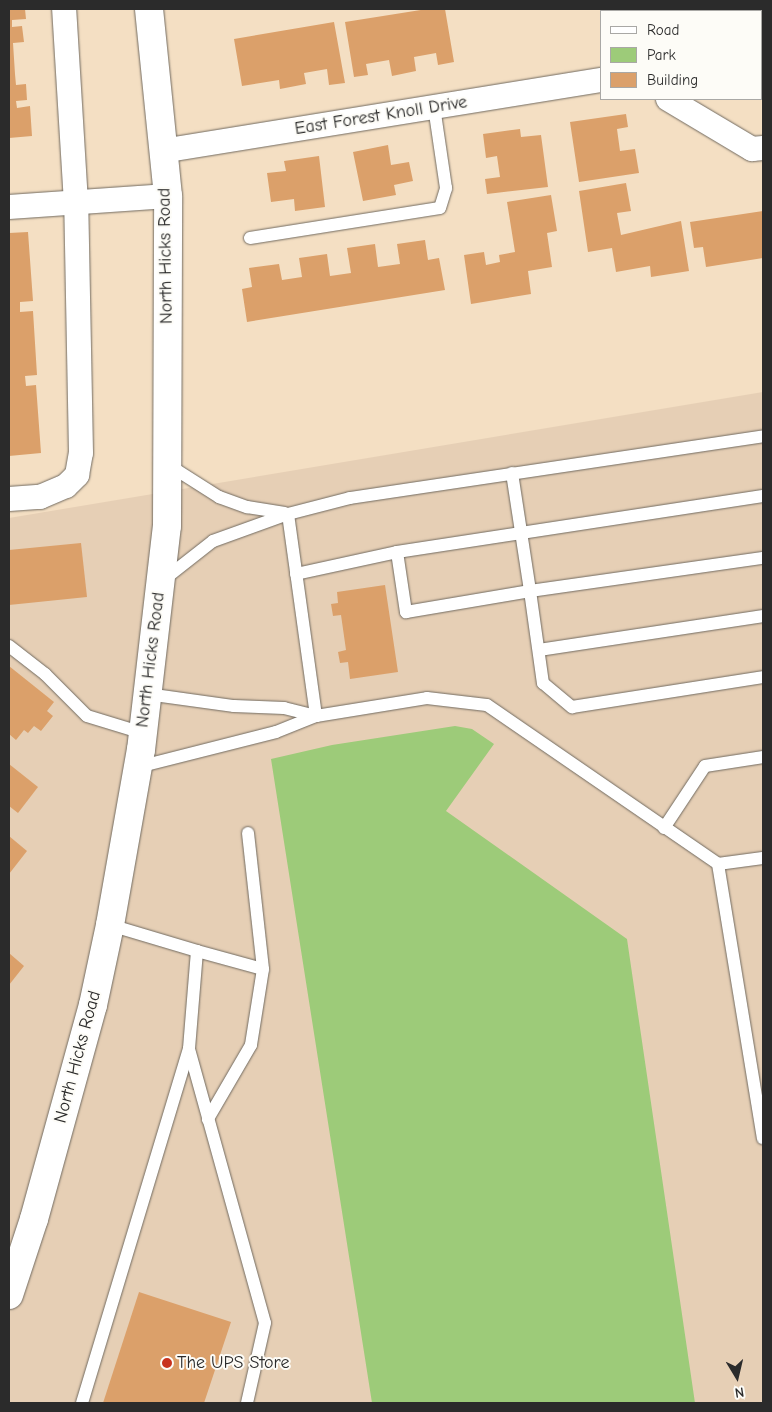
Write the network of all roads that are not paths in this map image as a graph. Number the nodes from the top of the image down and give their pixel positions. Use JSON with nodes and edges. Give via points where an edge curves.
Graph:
{"nodes":[{"id":1,"x":64,"y":9,"type":"edge"},
{"id":2,"x":149,"y":9,"type":"edge"},
{"id":3,"x":600,"y":80,"type":"edge"},
{"id":4,"x":670,"y":100,"type":"edge"},
{"id":5,"x":434,"y":107,"type":"junction"},
{"id":6,"x":763,"y":148,"type":"edge"},
{"id":7,"x":162,"y":151,"type":"junction"},
{"id":8,"x":168,"y":196,"type":"junction"},
{"id":9,"x":76,"y":203,"type":"junction"},
{"id":10,"x":9,"y":207,"type":"edge"},
{"id":11,"x":250,"y":238,"type":"dead end"},
{"id":12,"x":763,"y":436,"type":"edge"},
{"id":13,"x":167,"y":463,"type":"junction"},
{"id":14,"x":512,"y":473,"type":"junction"},
{"id":15,"x":763,"y":496,"type":"edge"},
{"id":16,"x":9,"y":499,"type":"edge"},
{"id":17,"x":288,"y":514,"type":"junction"},
{"id":18,"x":521,"y":533,"type":"junction"},
{"id":19,"x":397,"y":552,"type":"junction"},
{"id":20,"x":763,"y":558,"type":"edge"},
{"id":21,"x":296,"y":574,"type":"junction"},
{"id":22,"x":160,"y":582,"type":"junction"},
{"id":23,"x":530,"y":591,"type":"junction"},
{"id":24,"x":763,"y":616,"type":"edge"},
{"id":25,"x":9,"y":646,"type":"edge"},
{"id":26,"x":539,"y":650,"type":"junction"},
{"id":27,"x":763,"y":677,"type":"edge"},
{"id":28,"x":147,"y":694,"type":"junction"},
{"id":29,"x":316,"y":716,"type":"junction"},
{"id":30,"x":143,"y":733,"type":"junction"},
{"id":31,"x":763,"y":757,"type":"edge"},
{"id":32,"x":138,"y":767,"type":"junction"},
{"id":33,"x":664,"y":828,"type":"junction"},
{"id":34,"x":248,"y":833,"type":"dead end"},
{"id":35,"x":763,"y":858,"type":"edge"},
{"id":36,"x":718,"y":864,"type":"junction"},
{"id":37,"x":110,"y":925,"type":"junction"},
{"id":38,"x":197,"y":951,"type":"junction"},
{"id":39,"x":263,"y":969,"type":"junction"},
{"id":40,"x":189,"y":1049,"type":"junction"},
{"id":41,"x":758,"y":1078,"type":"edge"},
{"id":42,"x":208,"y":1119,"type":"junction"},
{"id":43,"x":763,"y":1138,"type":"edge"},
{"id":44,"x":9,"y":1295,"type":"edge"},
{"id":45,"x":82,"y":1403,"type":"edge"},
{"id":46,"x":247,"y":1403,"type":"edge"}],
"edges":[{"from":1,"to":9,"type":"street"},
{"from":2,"to":7,"type":"main road","name":"North Hicks Road"},
{"from":3,"to":5,"type":"street","name":"East Forest Knoll Drive"},
{"from":4,"to":6,"type":"street","via":[[752,149]]},
{"from":5,"to":7,"type":"street","name":"East Forest Knoll Drive"},
{"from":5,"to":11,"type":"lane","via":[[446,188],[440,208]]},
{"from":7,"to":8,"type":"main road","name":"North Hicks Road"},
{"from":8,"to":9,"type":"street"},
{"from":8,"to":13,"type":"main road","name":"North Hicks Road"},
{"from":9,"to":10,"type":"street"},
{"from":9,"to":16,"type":"street","via":[[81,453],[77,475],[66,486],[40,497]]},
{"from":12,"to":14,"type":"lane"},
{"from":13,"to":17,"type":"lane","via":[[219,497],[247,507]]},
{"from":13,"to":22,"type":"main road","name":"North Hicks Road","via":[[167,526]]},
{"from":14,"to":17,"type":"lane","via":[[350,498]]},
{"from":14,"to":18,"type":"lane"},
{"from":15,"to":18,"type":"lane"},
{"from":17,"to":21,"type":"lane"},
{"from":17,"to":22,"type":"lane","via":[[214,541]]},
{"from":18,"to":19,"type":"lane"},
{"from":18,"to":23,"type":"lane"},
{"from":19,"to":21,"type":"lane"},
{"from":19,"to":23,"type":"lane","via":[[406,612]]},
{"from":20,"to":23,"type":"lane"},
{"from":21,"to":29,"type":"lane"},
{"from":22,"to":28,"type":"main road","name":"North Hicks Road"},
{"from":23,"to":26,"type":"lane"},
{"from":24,"to":26,"type":"lane"},
{"from":25,"to":30,"type":"lane","via":[[45,674],[86,716]]},
{"from":26,"to":27,"type":"lane","via":[[543,683],[572,707]]},
{"from":28,"to":29,"type":"lane","via":[[234,706],[284,708]]},
{"from":28,"to":30,"type":"main road","name":"North Hicks Road"},
{"from":29,"to":32,"type":"lane","via":[[276,732]]},
{"from":29,"to":33,"type":"lane","via":[[427,698],[487,705]]},
{"from":30,"to":32,"type":"main road","name":"North Hicks Road"},
{"from":31,"to":33,"type":"lane","via":[[705,766]]},
{"from":32,"to":37,"type":"main road","name":"North Hicks Road"},
{"from":33,"to":36,"type":"lane"},
{"from":34,"to":39,"type":"lane"},
{"from":35,"to":36,"type":"lane"},
{"from":36,"to":41,"type":"lane"},
{"from":37,"to":38,"type":"lane"},
{"from":37,"to":44,"type":"main road","name":"North Hicks Road","via":[[61,1120]]},
{"from":38,"to":39,"type":"lane"},
{"from":38,"to":40,"type":"lane"},
{"from":39,"to":42,"type":"lane","via":[[251,1044]]},
{"from":40,"to":42,"type":"lane"},
{"from":40,"to":45,"type":"lane"},
{"from":41,"to":43,"type":"lane"},
{"from":42,"to":46,"type":"lane","via":[[265,1323]]}]}
